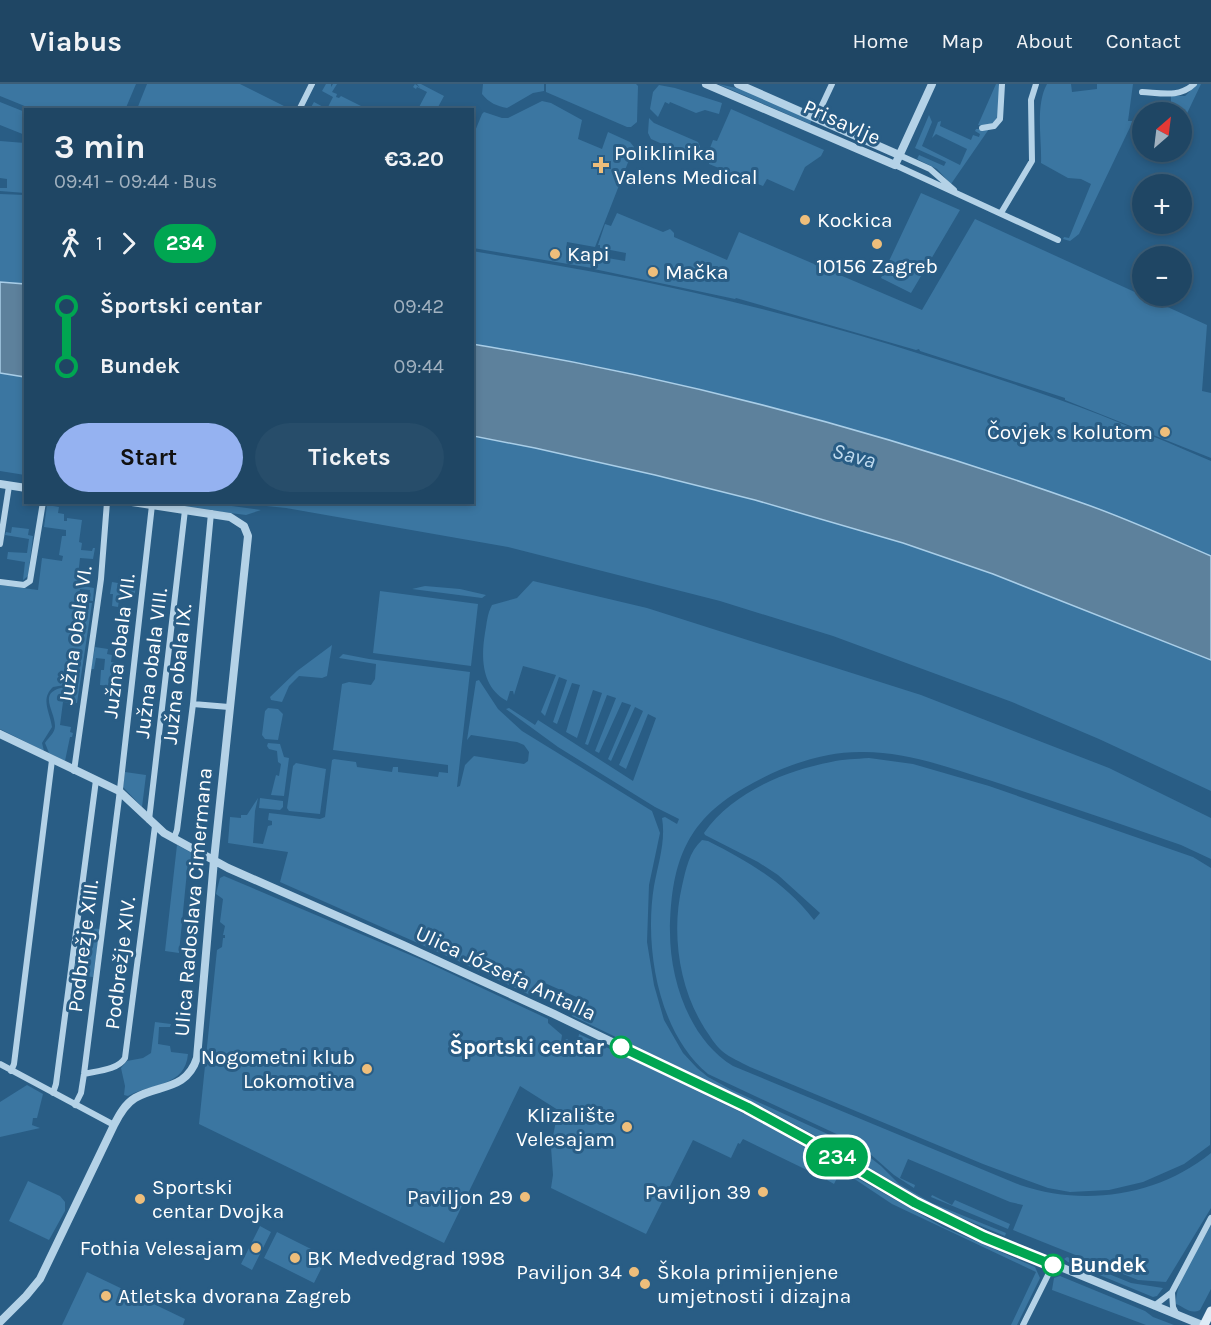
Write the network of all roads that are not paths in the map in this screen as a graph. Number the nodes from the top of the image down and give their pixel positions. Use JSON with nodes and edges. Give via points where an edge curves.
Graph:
{"nodes":[{"id":1,"x":312,"y":84,"type":"edge"},
{"id":2,"x":706,"y":84,"type":"edge"},
{"id":3,"x":738,"y":84,"type":"edge"},
{"id":4,"x":832,"y":84,"type":"edge"},
{"id":5,"x":927,"y":84,"type":"edge"},
{"id":6,"x":932,"y":84,"type":"edge"},
{"id":7,"x":1002,"y":84,"type":"edge"},
{"id":8,"x":1036,"y":84,"type":"edge"},
{"id":9,"x":1194,"y":84,"type":"edge"},
{"id":10,"x":1142,"y":92,"type":"dead end"},
{"id":11,"x":300,"y":108,"type":"edge"},
{"id":12,"x":816,"y":118,"type":"junction"},
{"id":13,"x":982,"y":128,"type":"dead end"},
{"id":14,"x":910,"y":130,"type":"junction"},
{"id":15,"x":899,"y":156,"type":"junction"},
{"id":16,"x":895,"y":165,"type":"junction"},
{"id":17,"x":962,"y":196,"type":"junction"},
{"id":18,"x":1001,"y":213,"type":"junction"},
{"id":19,"x":1058,"y":240,"type":"dead end"},
{"id":20,"x":5,"y":485,"type":"edge"},
{"id":21,"x":24,"y":488,"type":"edge"},
{"id":22,"x":43,"y":504,"type":"edge"},
{"id":23,"x":107,"y":504,"type":"edge"},
{"id":24,"x":146,"y":504,"type":"edge"},
{"id":25,"x":153,"y":505,"type":"junction"},
{"id":26,"x":186,"y":510,"type":"junction"},
{"id":27,"x":211,"y":513,"type":"junction"},
{"id":28,"x":0,"y":544,"type":"edge"},
{"id":29,"x":0,"y":582,"type":"edge"},
{"id":30,"x":192,"y":704,"type":"junction"},
{"id":31,"x":229,"y":707,"type":"junction"},
{"id":32,"x":0,"y":734,"type":"edge"},
{"id":33,"x":52,"y":760,"type":"junction"},
{"id":34,"x":74,"y":771,"type":"junction"},
{"id":35,"x":96,"y":780,"type":"junction"},
{"id":36,"x":119,"y":791,"type":"junction"},
{"id":37,"x":152,"y":823,"type":"junction"},
{"id":38,"x":174,"y":838,"type":"junction"},
{"id":39,"x":214,"y":860,"type":"junction"},
{"id":40,"x":0,"y":1064,"type":"edge"},
{"id":41,"x":11,"y":1071,"type":"junction"},
{"id":42,"x":84,"y":1074,"type":"junction"},
{"id":43,"x":53,"y":1093,"type":"junction"},
{"id":44,"x":75,"y":1105,"type":"junction"},
{"id":45,"x":114,"y":1125,"type":"junction"},
{"id":46,"x":1211,"y":1218,"type":"edge"},
{"id":47,"x":1053,"y":1265,"type":"junction"},
{"id":48,"x":1172,"y":1292,"type":"junction"},
{"id":49,"x":1154,"y":1306,"type":"junction"},
{"id":50,"x":1211,"y":1311,"type":"edge"},
{"id":51,"x":1177,"y":1316,"type":"junction"},
{"id":52,"x":0,"y":1322,"type":"edge"},
{"id":53,"x":1023,"y":1325,"type":"edge"},
{"id":54,"x":1203,"y":1325,"type":"edge"}],
"edges":[{"from":1,"to":11,"type":"street"},
{"from":2,"to":16,"type":"street","name":"Prisavlje"},
{"from":3,"to":12,"type":"street","name":"Prisavlje"},
{"from":4,"to":12,"type":"street"},
{"from":5,"to":14,"type":"street"},
{"from":6,"to":14,"type":"street"},
{"from":7,"to":13,"type":"street","via":[[1000,119],[994,126]]},
{"from":8,"to":18,"type":"street","via":[[1031,100],[1032,161]]},
{"from":9,"to":10,"type":"street","via":[[1180,94]]},
{"from":12,"to":15,"type":"street","name":"Prisavlje"},
{"from":14,"to":15,"type":"street"},
{"from":15,"to":16,"type":"street"},
{"from":15,"to":17,"type":"street","name":"Prisavlje","via":[[935,172]]},
{"from":16,"to":17,"type":"street","name":"Prisavlje"},
{"from":17,"to":18,"type":"street","name":"Prisavlje"},
{"from":18,"to":19,"type":"street","name":"Prisavlje"},
{"from":20,"to":21,"type":"street"},
{"from":20,"to":28,"type":"street"},
{"from":22,"to":29,"type":"street","via":[[30,581],[24,585]]},
{"from":23,"to":34,"type":"street","name":"Južna obala VI.","via":[[101,579]]},
{"from":24,"to":25,"type":"street","name":"Ulica Radoslava Cimermana"},
{"from":25,"to":26,"type":"street","name":"Ulica Radoslava Cimermana"},
{"from":25,"to":36,"type":"street","name":"Južna obala VII."},
{"from":26,"to":27,"type":"street","name":"Ulica Radoslava Cimermana"},
{"from":26,"to":37,"type":"street","name":"Južna obala VIII."},
{"from":27,"to":30,"type":"street","name":"Južna obala IX."},
{"from":27,"to":31,"type":"street","name":"Ulica Radoslava Cimermana","via":[[236,519],[248,536]]},
{"from":30,"to":31,"type":"street"},
{"from":30,"to":38,"type":"street","name":"Južna obala IX."},
{"from":31,"to":39,"type":"street","name":"Ulica Radoslava Cimermana"},
{"from":32,"to":33,"type":"street","name":"Ulica Józsefa Antalla"},
{"from":33,"to":34,"type":"street","name":"Ulica Józsefa Antalla"},
{"from":33,"to":41,"type":"street"},
{"from":34,"to":35,"type":"street","name":"Ulica Józsefa Antalla"},
{"from":35,"to":36,"type":"street","name":"Ulica Józsefa Antalla"},
{"from":35,"to":43,"type":"street"},
{"from":36,"to":37,"type":"street","name":"Ulica Józsefa Antalla"},
{"from":36,"to":42,"type":"street","name":"Podbrežje XIII."},
{"from":37,"to":38,"type":"street","name":"Ulica Józsefa Antalla"},
{"from":37,"to":42,"type":"street","name":"Podbrežje XIV.","via":[[125,1058],[116,1066]]},
{"from":38,"to":39,"type":"street","name":"Ulica Józsefa Antalla"},
{"from":39,"to":45,"type":"street","name":"Ulica Radoslava Cimermana","via":[[196,1061],[177,1083],[130,1102]]},
{"from":39,"to":47,"type":"street","name":"Ulica Józsefa Antalla","via":[[747,1107],[915,1203]]},
{"from":40,"to":41,"type":"street"},
{"from":41,"to":43,"type":"street"},
{"from":42,"to":44,"type":"street","name":"Podbrežje XIII."},
{"from":43,"to":44,"type":"street"},
{"from":44,"to":45,"type":"street"},
{"from":45,"to":52,"type":"street","name":"Ulica Radoslava Cimermana","via":[[40,1279]]},
{"from":46,"to":48,"type":"street"},
{"from":47,"to":49,"type":"street","name":"Ulica Józsefa Antalla"},
{"from":47,"to":53,"type":"street"},
{"from":48,"to":49,"type":"street"},
{"from":48,"to":51,"type":"street"},
{"from":49,"to":51,"type":"street","name":"Ulica Józsefa Antalla"},
{"from":50,"to":54,"type":"main road"},
{"from":51,"to":54,"type":"street","name":"Ulica Józsefa Antalla"}]}
